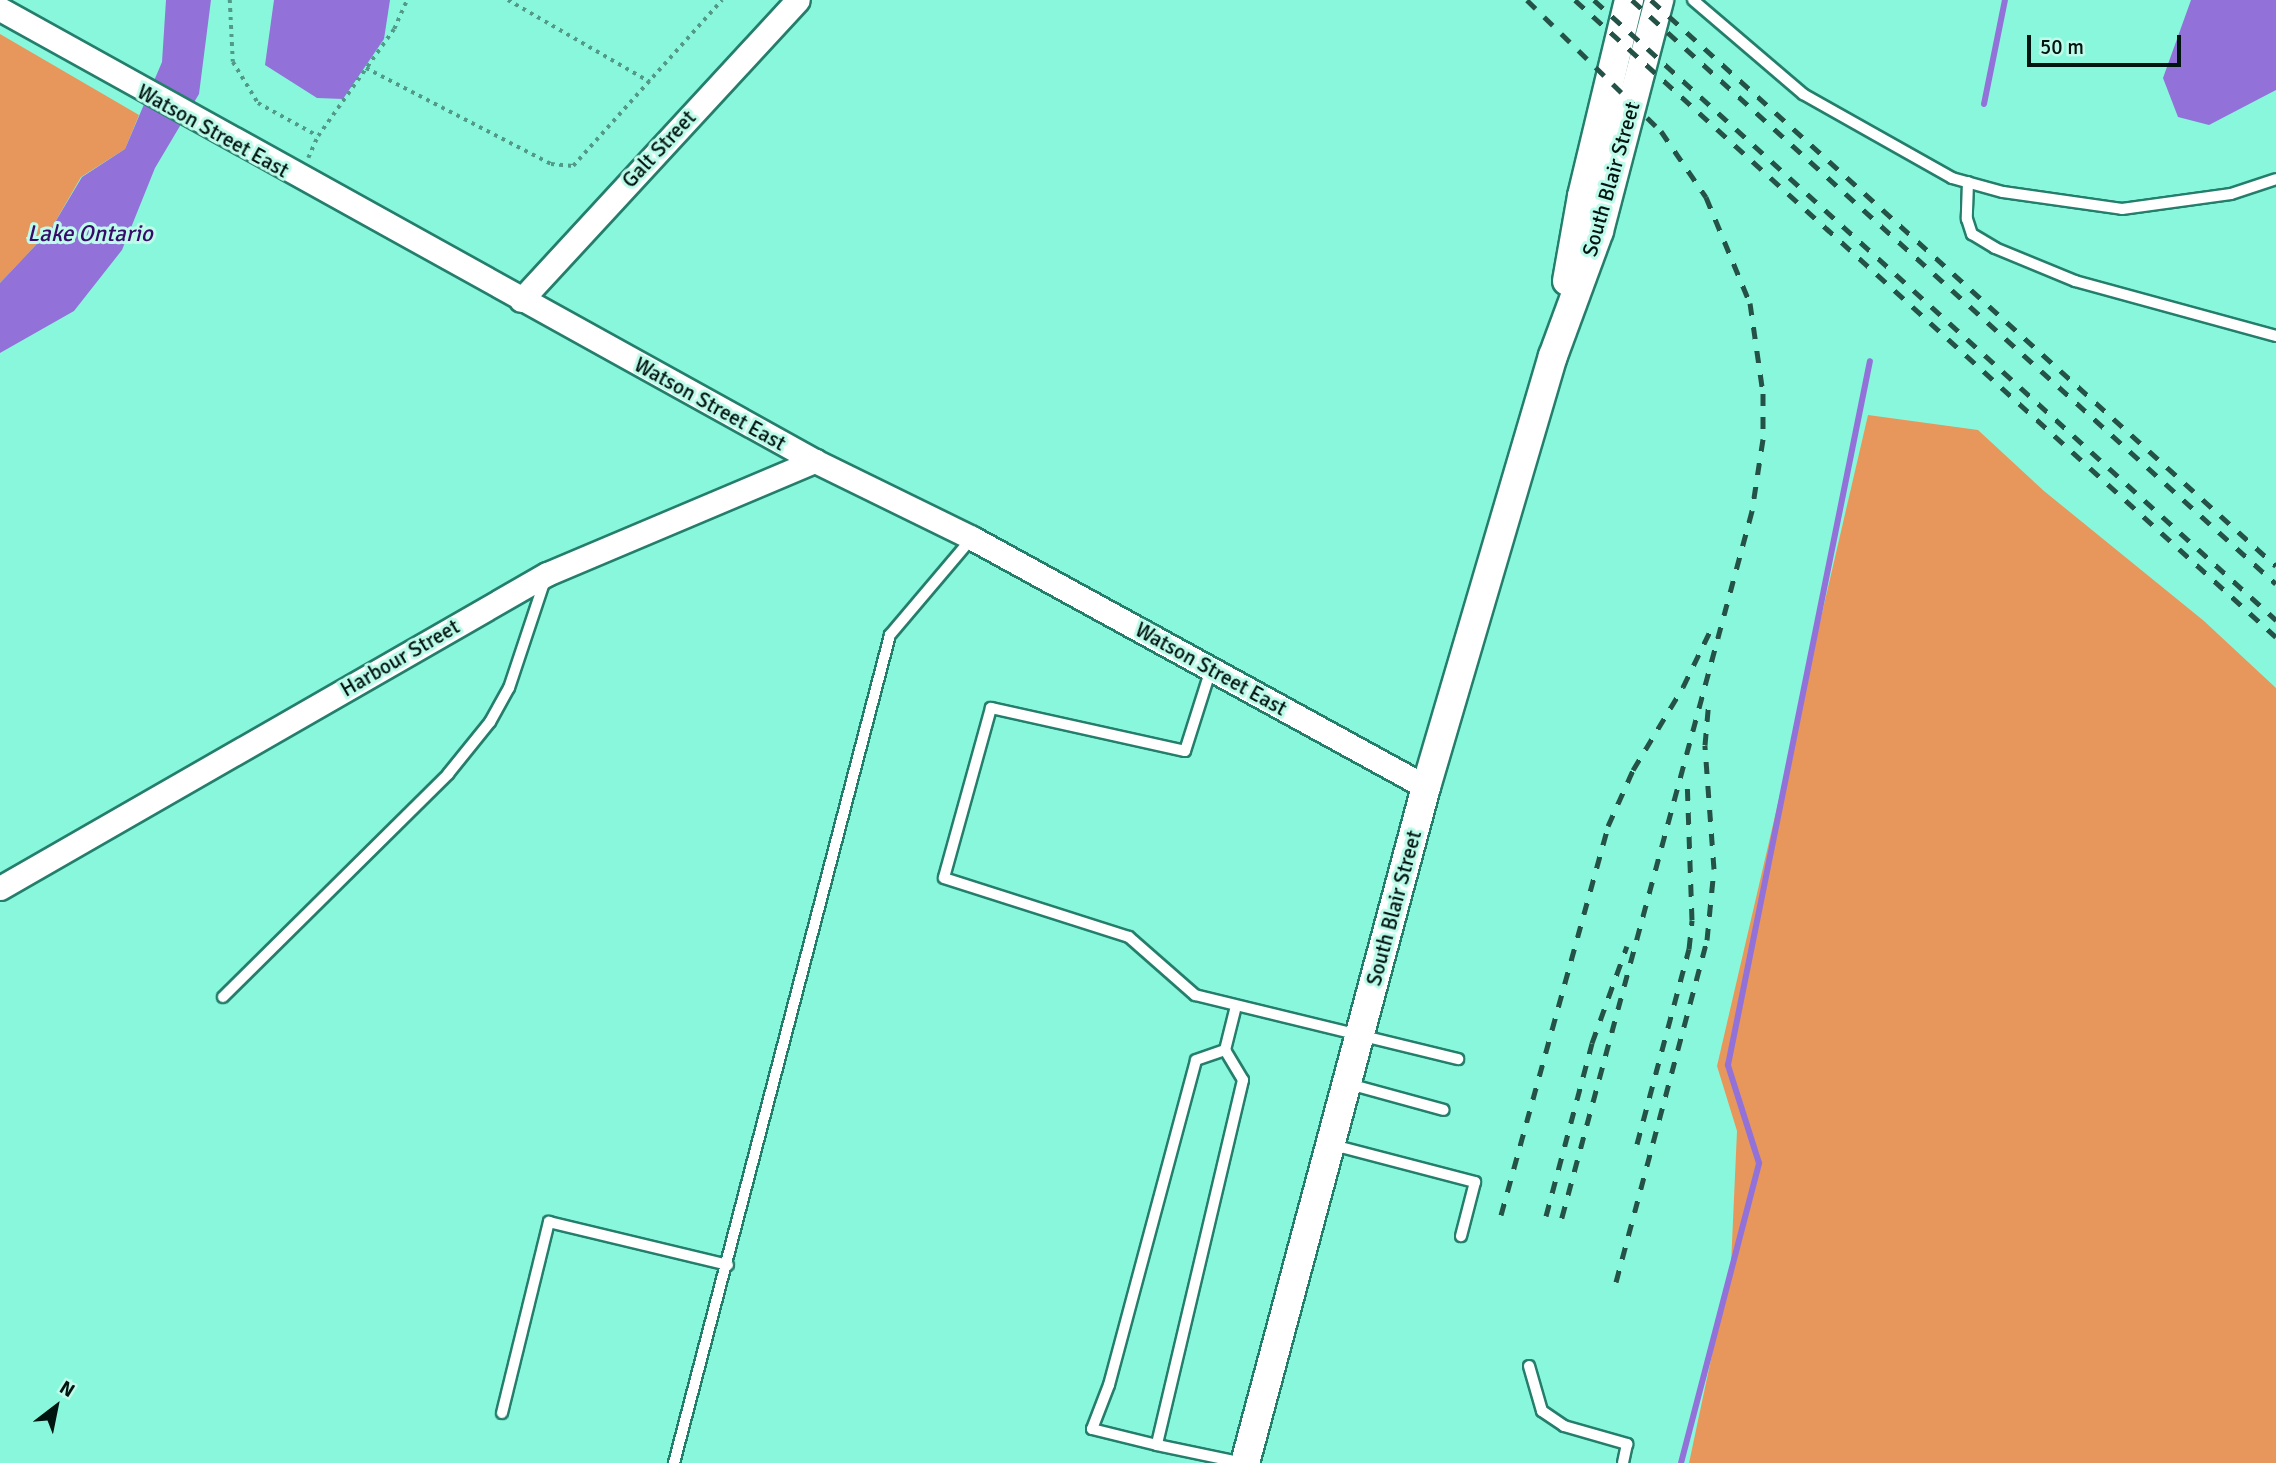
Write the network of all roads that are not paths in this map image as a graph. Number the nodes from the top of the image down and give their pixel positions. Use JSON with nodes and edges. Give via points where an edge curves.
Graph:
{"nodes":[{"id":1,"x":798,"y":0,"type":"edge"},
{"id":2,"x":1629,"y":0,"type":"edge"},
{"id":3,"x":1658,"y":0,"type":"edge"},
{"id":4,"x":1693,"y":0,"type":"edge"},
{"id":5,"x":0,"y":9,"type":"edge"},
{"id":6,"x":2276,"y":179,"type":"edge"},
{"id":7,"x":1968,"y":182,"type":"junction"},
{"id":8,"x":521,"y":300,"type":"junction"},
{"id":9,"x":2276,"y":336,"type":"edge"},
{"id":10,"x":1553,"y":356,"type":"junction"},
{"id":11,"x":815,"y":461,"type":"junction"},
{"id":12,"x":972,"y":538,"type":"junction"},
{"id":13,"x":547,"y":574,"type":"junction"},
{"id":14,"x":1211,"y":669,"type":"junction"},
{"id":15,"x":1426,"y":787,"type":"junction"},
{"id":16,"x":0,"y":888,"type":"edge"},
{"id":17,"x":223,"y":997,"type":"dead end"},
{"id":18,"x":1236,"y":1006,"type":"junction"},
{"id":19,"x":1360,"y":1034,"type":"junction"},
{"id":20,"x":1224,"y":1050,"type":"junction"},
{"id":21,"x":1458,"y":1059,"type":"dead end"},
{"id":22,"x":1346,"y":1083,"type":"junction"},
{"id":23,"x":1444,"y":1110,"type":"dead end"},
{"id":24,"x":1330,"y":1144,"type":"junction"},
{"id":25,"x":1461,"y":1236,"type":"dead end"},
{"id":26,"x":727,"y":1265,"type":"junction"},
{"id":27,"x":1529,"y":1366,"type":"dead end"},
{"id":28,"x":502,"y":1413,"type":"dead end"},
{"id":29,"x":1157,"y":1445,"type":"junction"},
{"id":30,"x":1179,"y":1450,"type":"junction"},
{"id":31,"x":674,"y":1463,"type":"edge"},
{"id":32,"x":1175,"y":1463,"type":"edge"},
{"id":33,"x":1244,"y":1463,"type":"edge"},
{"id":34,"x":1623,"y":1463,"type":"edge"}],
"edges":[{"from":1,"to":8,"type":"street","name":"Galt Street"},
{"from":2,"to":10,"type":"street","name":"South Blair Street","via":[[1582,196]]},
{"from":3,"to":10,"type":"street","name":"South Blair Street","via":[[1599,231]]},
{"from":4,"to":7,"type":"lane","via":[[1803,94],[1878,140]]},
{"from":5,"to":8,"type":"street","name":"Watson Street East"},
{"from":6,"to":7,"type":"lane","via":[[2231,194],[2122,209],[2003,192]]},
{"from":7,"to":9,"type":"lane","via":[[1966,219],[1972,234],[1995,248],[2076,281]]},
{"from":8,"to":11,"type":"street","name":"Watson Street East"},
{"from":10,"to":15,"type":"street","name":"South Blair Street"},
{"from":11,"to":12,"type":"street","name":"Watson Street East"},
{"from":11,"to":13,"type":"street","name":"Harbour Street"},
{"from":12,"to":14,"type":"street","name":"Watson Street East"},
{"from":12,"to":26,"type":"lane","via":[[890,635]]},
{"from":13,"to":16,"type":"street","name":"Harbour Street"},
{"from":13,"to":17,"type":"lane","via":[[509,688],[490,722],[448,774]]},
{"from":14,"to":15,"type":"street","name":"Watson Street East"},
{"from":14,"to":18,"type":"lane","via":[[1185,751],[991,708],[944,878],[1129,937],[1195,995]]},
{"from":15,"to":19,"type":"street","name":"South Blair Street"},
{"from":18,"to":19,"type":"lane"},
{"from":18,"to":20,"type":"lane"},
{"from":19,"to":21,"type":"lane"},
{"from":19,"to":22,"type":"street","name":"South Blair Street"},
{"from":20,"to":29,"type":"lane","via":[[1243,1080]]},
{"from":20,"to":29,"type":"lane","via":[[1196,1060],[1109,1385],[1092,1429]]},
{"from":22,"to":23,"type":"lane"},
{"from":22,"to":24,"type":"street","name":"South Blair Street"},
{"from":24,"to":25,"type":"lane","via":[[1475,1182]]},
{"from":24,"to":33,"type":"street","name":"South Blair Street"},
{"from":26,"to":28,"type":"lane","via":[[549,1222]]},
{"from":26,"to":31,"type":"lane"},
{"from":27,"to":34,"type":"lane","via":[[1542,1411],[1564,1426],[1627,1444]]},
{"from":29,"to":30,"type":"lane"},
{"from":30,"to":32,"type":"lane"},
{"from":30,"to":33,"type":"lane"}]}
